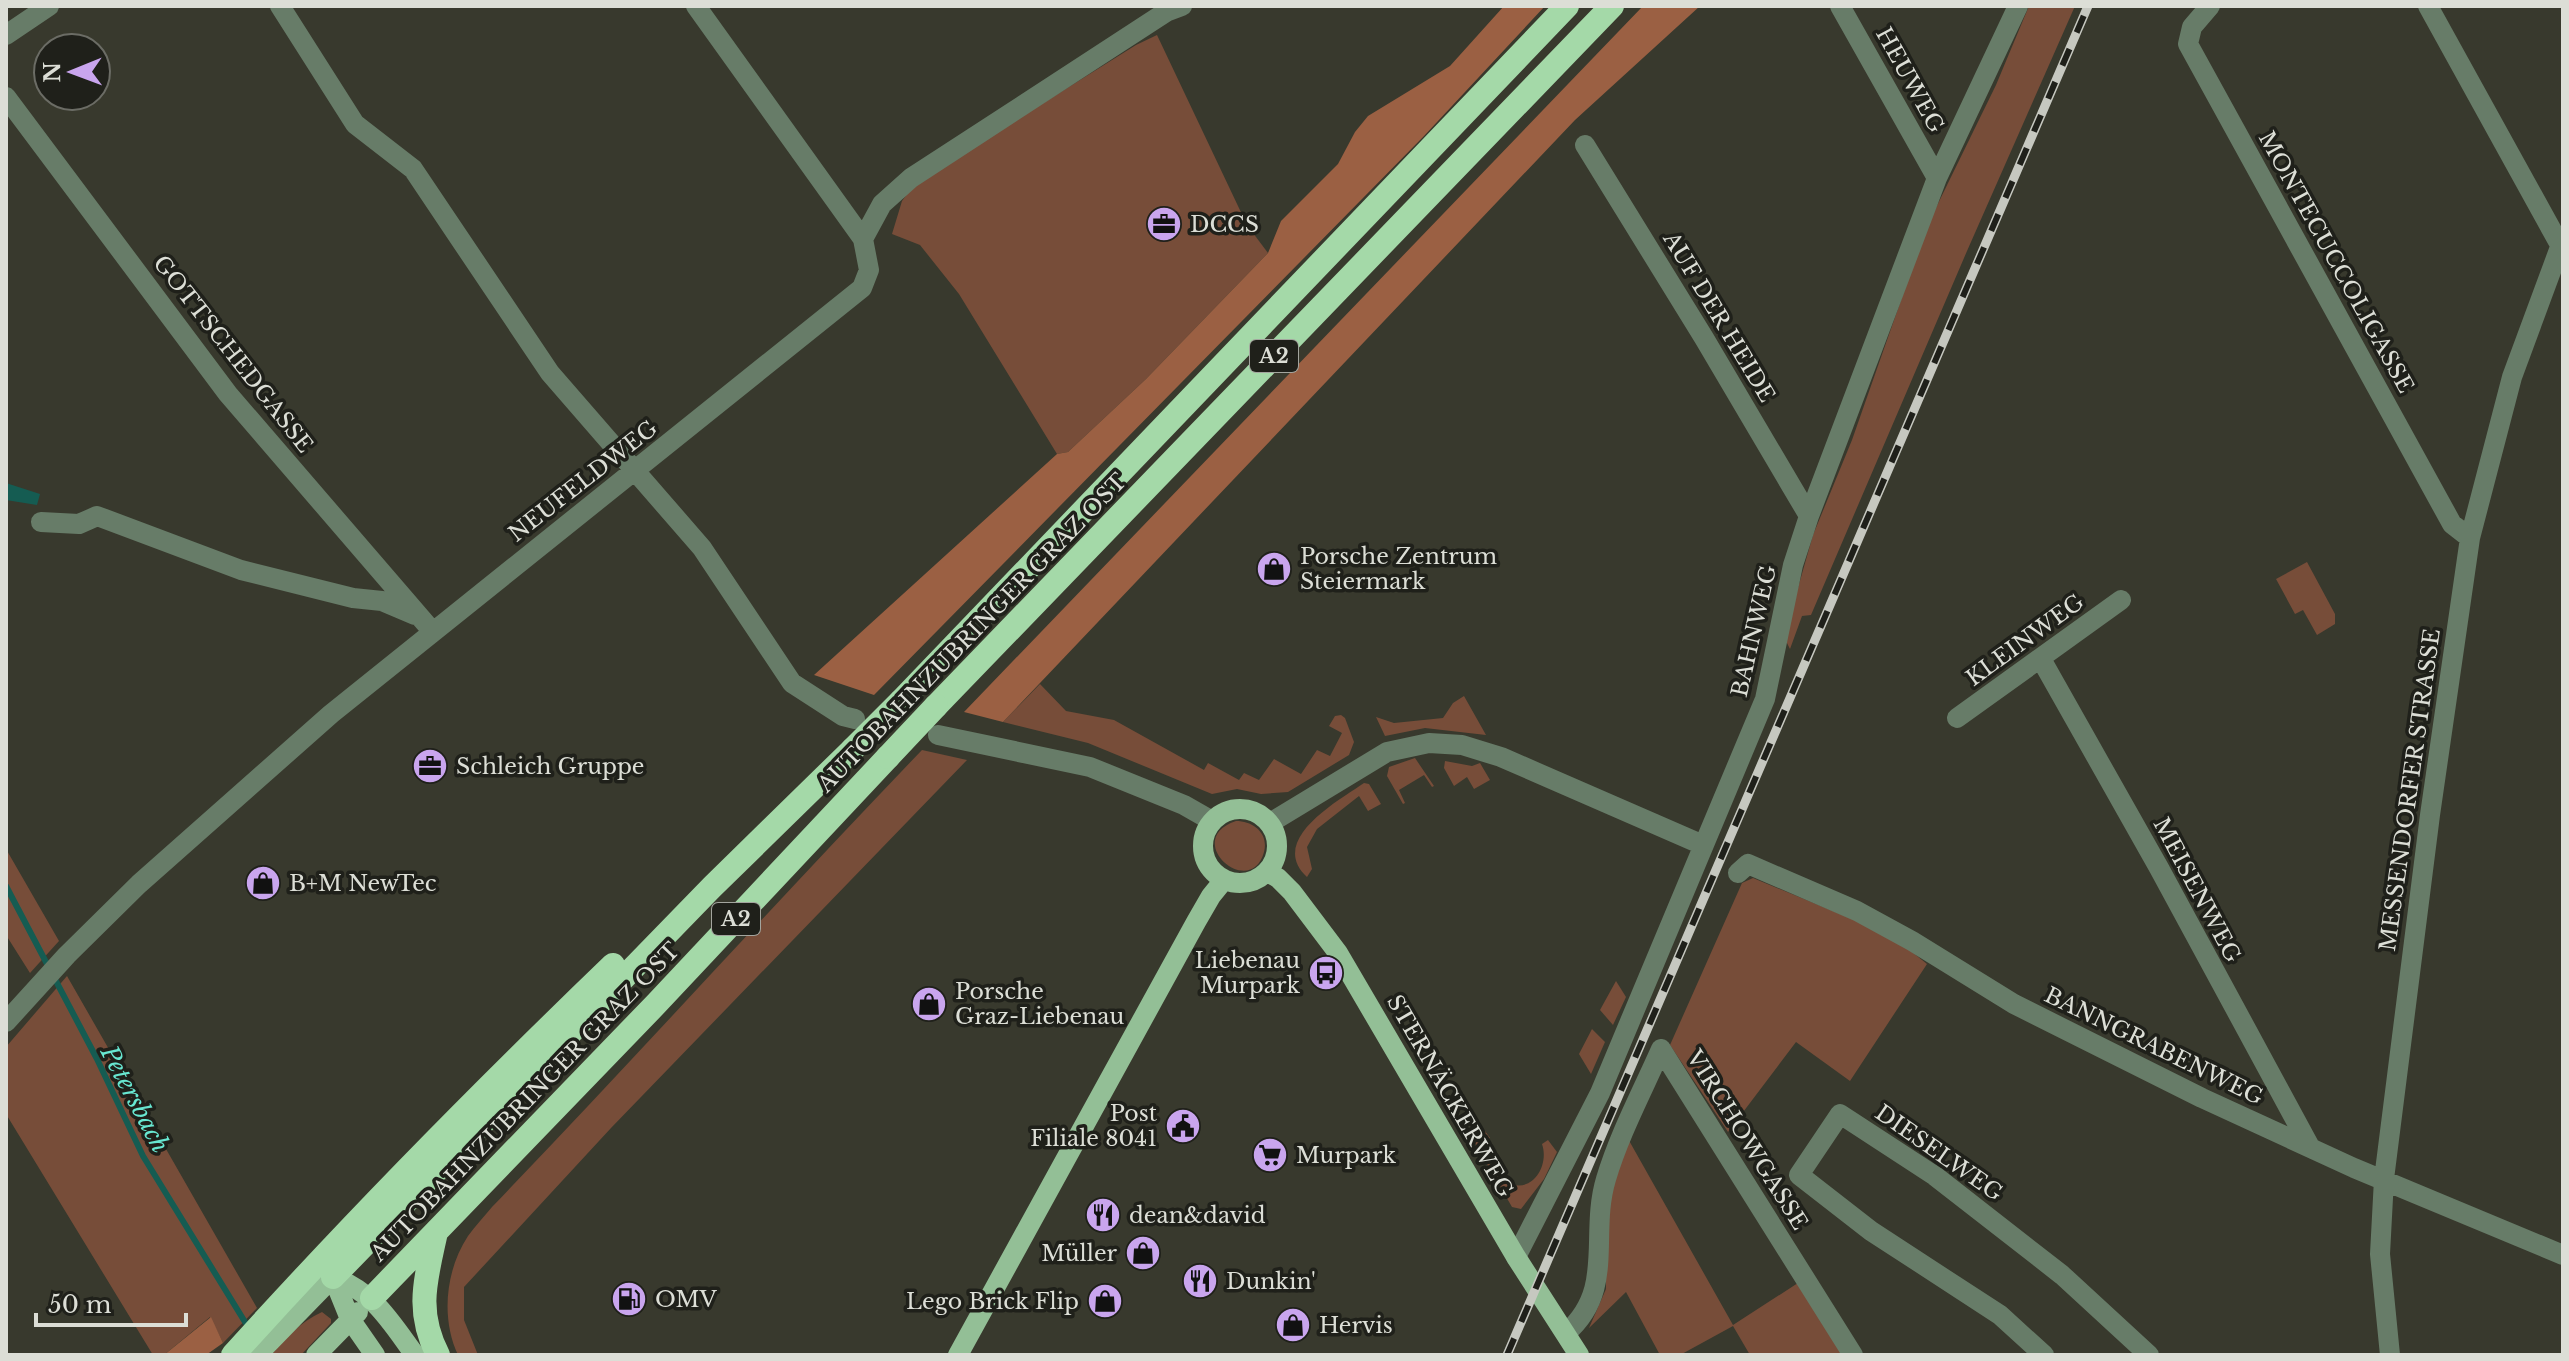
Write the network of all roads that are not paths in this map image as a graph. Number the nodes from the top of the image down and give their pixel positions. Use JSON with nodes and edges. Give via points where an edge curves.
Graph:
{"nodes":[{"id":1,"x":49,"y":6,"type":"edge"},
{"id":2,"x":280,"y":6,"type":"edge"},
{"id":3,"x":696,"y":6,"type":"edge"},
{"id":4,"x":1182,"y":6,"type":"edge"},
{"id":5,"x":1567,"y":6,"type":"edge"},
{"id":6,"x":1612,"y":6,"type":"edge"},
{"id":7,"x":1840,"y":6,"type":"edge"},
{"id":8,"x":2018,"y":6,"type":"edge"},
{"id":9,"x":2210,"y":6,"type":"edge"},
{"id":10,"x":2428,"y":6,"type":"edge"},
{"id":11,"x":6,"y":35,"type":"edge"},
{"id":12,"x":6,"y":97,"type":"edge"},
{"id":13,"x":1585,"y":145,"type":"dead end"},
{"id":14,"x":1937,"y":178,"type":"junction"},
{"id":15,"x":863,"y":239,"type":"junction"},
{"id":16,"x":2562,"y":242,"type":"edge"},
{"id":17,"x":2558,"y":274,"type":"edge"},
{"id":18,"x":634,"y":471,"type":"junction"},
{"id":19,"x":1809,"y":516,"type":"junction"},
{"id":20,"x":41,"y":522,"type":"dead end"},
{"id":21,"x":2470,"y":538,"type":"junction"},
{"id":22,"x":2121,"y":600,"type":"dead end"},
{"id":23,"x":426,"y":624,"type":"junction"},
{"id":24,"x":2041,"y":659,"type":"junction"},
{"id":25,"x":1957,"y":718,"type":"dead end"},
{"id":26,"x":855,"y":719,"type":"dead end"},
{"id":27,"x":938,"y":735,"type":"dead end"},
{"id":28,"x":1212,"y":821,"type":"junction"},
{"id":29,"x":1270,"y":823,"type":"junction"},
{"id":30,"x":1703,"y":845,"type":"junction"},
{"id":31,"x":1267,"y":872,"type":"junction"},
{"id":32,"x":1738,"y":873,"type":"dead end"},
{"id":33,"x":1224,"y":880,"type":"junction"},
{"id":34,"x":659,"y":940,"type":"junction"},
{"id":35,"x":6,"y":1022,"type":"edge"},
{"id":36,"x":2309,"y":1145,"type":"junction"},
{"id":37,"x":2384,"y":1179,"type":"junction"},
{"id":38,"x":436,"y":1232,"type":"junction"},
{"id":39,"x":2563,"y":1255,"type":"edge"},
{"id":40,"x":1516,"y":1257,"type":"junction"},
{"id":41,"x":333,"y":1277,"type":"junction"},
{"id":42,"x":372,"y":1298,"type":"junction"},
{"id":43,"x":350,"y":1319,"type":"junction"},
{"id":44,"x":1566,"y":1333,"type":"junction"},
{"id":45,"x":233,"y":1355,"type":"edge"},
{"id":46,"x":257,"y":1355,"type":"edge"},
{"id":47,"x":316,"y":1355,"type":"edge"},
{"id":48,"x":375,"y":1355,"type":"edge"},
{"id":49,"x":415,"y":1355,"type":"edge"},
{"id":50,"x":438,"y":1355,"type":"edge"},
{"id":51,"x":958,"y":1355,"type":"edge"},
{"id":52,"x":1579,"y":1355,"type":"edge"},
{"id":53,"x":1853,"y":1355,"type":"edge"},
{"id":54,"x":2044,"y":1355,"type":"edge"},
{"id":55,"x":2149,"y":1355,"type":"edge"},
{"id":56,"x":2390,"y":1355,"type":"edge"}],
"edges":[{"from":1,"to":11,"type":"street"},
{"from":2,"to":18,"type":"street","via":[[355,124],[413,169],[550,373]]},
{"from":3,"to":15,"type":"street"},
{"from":4,"to":15,"type":"street","via":[[911,178],[882,204]]},
{"from":5,"to":34,"type":"highway","name":"AUTOBAHNZUBRINGER GRAZ OST","number":"A2","bridge":true,"via":[[901,701]]},
{"from":6,"to":38,"type":"highway","name":"AUTOBAHNZUBRINGER GRAZ OST","number":"A2","bridge":true},
{"from":7,"to":14,"type":"street","name":"HEUWEG"},
{"from":8,"to":14,"type":"street","name":"BAHNWEG"},
{"from":9,"to":21,"type":"street","name":"MONTECUCCOLIGASSE","via":[[2192,27],[2188,44],[2452,524]]},
{"from":10,"to":16,"type":"street","name":"MESSENDORFER STRASSE"},
{"from":12,"to":23,"type":"street","name":"GOTTSCHEDGASSE","via":[[228,394]]},
{"from":13,"to":19,"type":"street","name":"AUF DER HEIDE"},
{"from":14,"to":19,"type":"street","name":"BAHNWEG"},
{"from":15,"to":18,"type":"street","name":"NEUFELDWEG","via":[[869,270],[862,288]]},
{"from":16,"to":17,"type":"street","name":"MESSENDORFER STRASSE"},
{"from":17,"to":21,"type":"street","name":"MESSENDORFER STRASSE","via":[[2512,377]]},
{"from":18,"to":23,"type":"street","name":"NEUFELDWEG"},
{"from":18,"to":26,"type":"street","via":[[702,548],[792,683]]},
{"from":19,"to":30,"type":"street","name":"BAHNWEG","via":[[1793,565],[1765,699]]},
{"from":20,"to":23,"type":"street","via":[[79,524],[97,516],[241,570],[382,601]]},
{"from":21,"to":37,"type":"street","name":"MESSENDORFER STRASSE"},
{"from":22,"to":24,"type":"street","name":"KLEINWEG"},
{"from":23,"to":35,"type":"street","name":"NEUFELDWEG","via":[[139,884]]},
{"from":24,"to":25,"type":"street","name":"KLEINWEG"},
{"from":24,"to":36,"type":"street","name":"MEISENWEG"},
{"from":27,"to":28,"type":"street","via":[[1090,767]]},
{"from":28,"to":29,"type":"main road","via":[[1234,809],[1248,809]]},
{"from":28,"to":33,"type":"main road","via":[[1204,837],[1204,854]]},
{"from":29,"to":30,"type":"street","via":[[1387,752],[1429,743],[1462,745],[1501,757]]},
{"from":29,"to":31,"type":"main road","via":[[1277,848]]},
{"from":30,"to":40,"type":"street","name":"BAHNWEG","via":[[1600,1093]]},
{"from":31,"to":33,"type":"main road","via":[[1247,883]]},
{"from":31,"to":40,"type":"main road","name":"STERNÄCKERWEG","via":[[1292,892],[1338,953]]},
{"from":32,"to":36,"type":"street","name":"BANNGRABENWEG","via":[[1748,864],[1832,899],[2014,1004]]},
{"from":33,"to":51,"type":"main road"},
{"from":34,"to":41,"type":"highway","name":"AUTOBAHNZUBRINGER GRAZ OST","number":"A2"},
{"from":34,"to":45,"type":"highway","via":[[631,948],[577,1000]]},
{"from":36,"to":37,"type":"street","name":"BANNGRABENWEG"},
{"from":37,"to":39,"type":"street","name":"BANNGRABENWEG"},
{"from":37,"to":56,"type":"street","name":"MESSENDORFER STRASSE","via":[[2380,1254]]},
{"from":38,"to":42,"type":"highway","name":"AUTOBAHNZUBRINGER GRAZ OST","number":"A2"},
{"from":38,"to":50,"type":"highway","via":[[424,1291],[424,1322]]},
{"from":40,"to":44,"type":"main road","name":"STERNÄCKERWEG"},
{"from":41,"to":42,"type":"main road"},
{"from":41,"to":43,"type":"main road"},
{"from":41,"to":46,"type":"main road"},
{"from":42,"to":43,"type":"main road"},
{"from":42,"to":49,"type":"main road"},
{"from":43,"to":47,"type":"main road"},
{"from":43,"to":48,"type":"main road"},
{"from":44,"to":52,"type":"main road","name":"STERNÄCKERWEG"},
{"from":44,"to":53,"type":"street","name":"VIRCHOWGASSE","via":[[1581,1320],[1596,1288],[1604,1183],[1661,1049]]},
{"from":54,"to":55,"type":"street","name":"DIESELWEG","via":[[2000,1315],[1871,1231],[1799,1175],[1840,1114],[1935,1176],[2062,1275]]}]}
